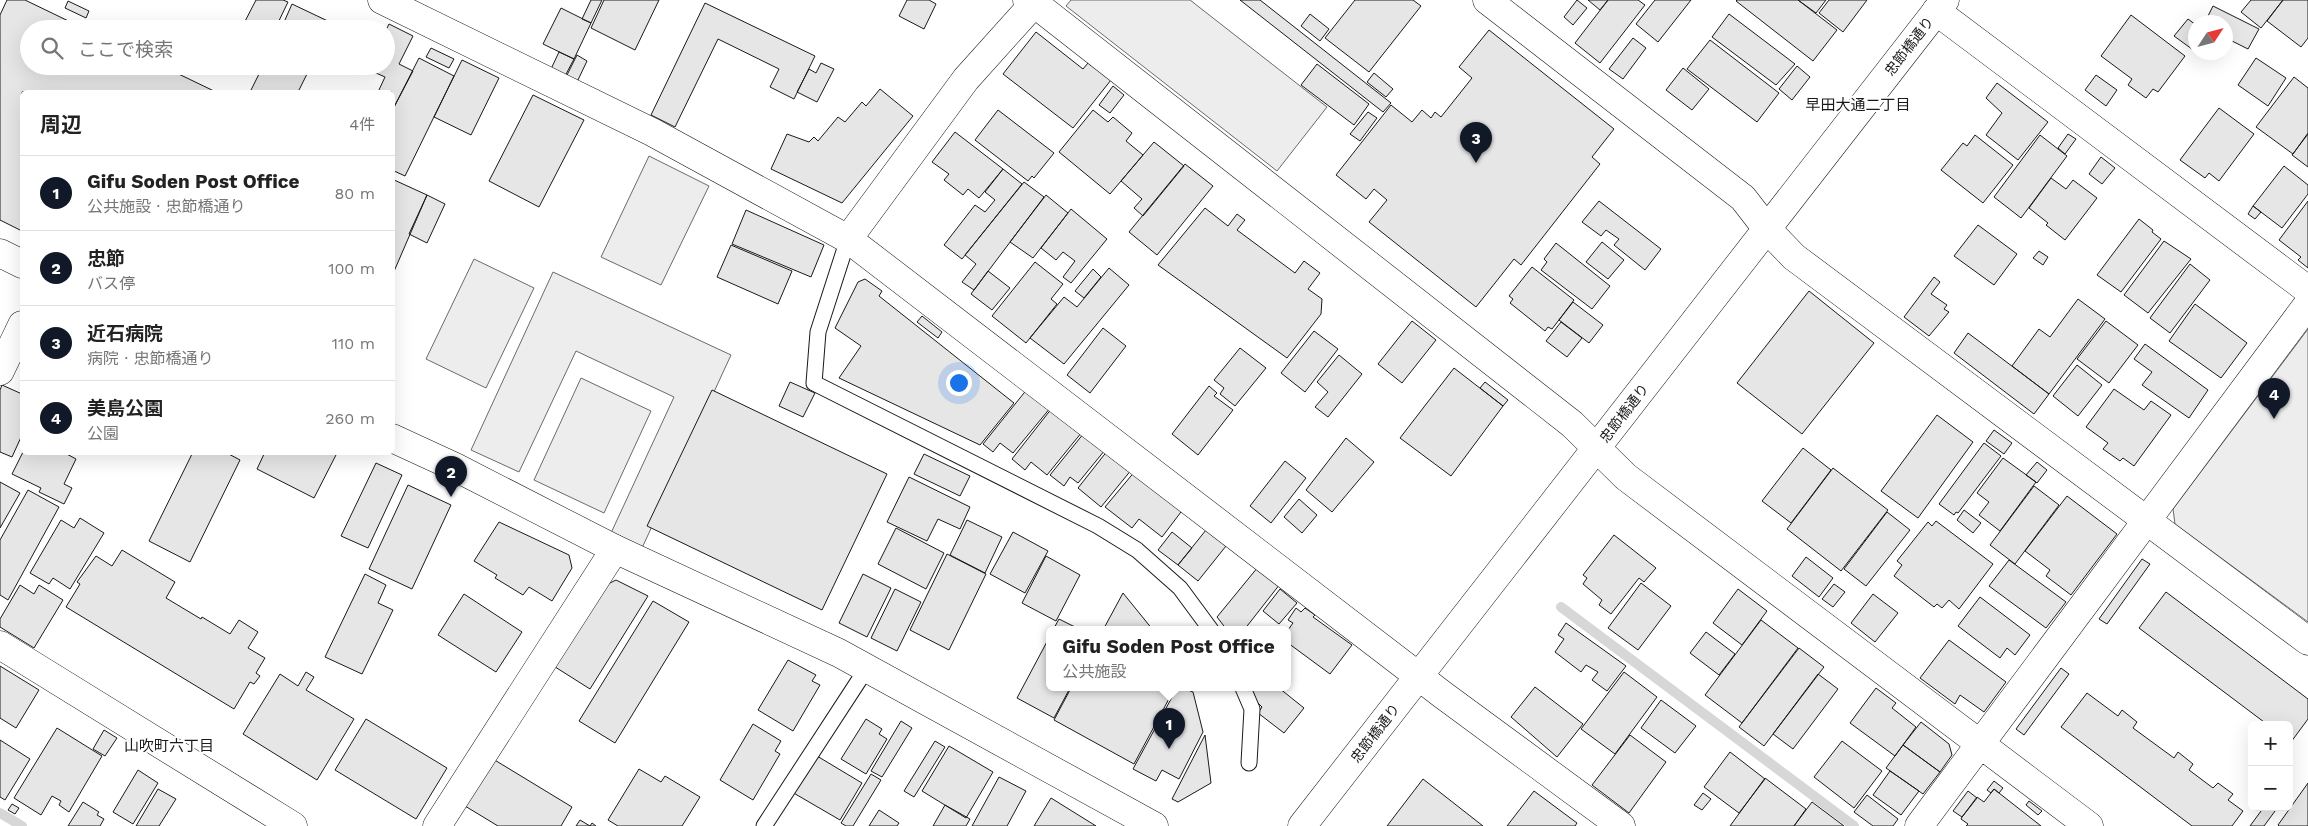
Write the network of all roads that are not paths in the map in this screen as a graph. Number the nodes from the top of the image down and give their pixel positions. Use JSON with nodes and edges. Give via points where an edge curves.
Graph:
{"nodes":[{"id":1,"x":382,"y":0,"type":"edge"},
{"id":2,"x":1487,"y":0,"type":"edge"},
{"id":3,"x":1033,"y":1,"type":"edge"},
{"id":4,"x":1940,"y":6,"type":"edge"},
{"id":5,"x":1767,"y":229,"type":"junction"},
{"id":6,"x":848,"y":239,"type":"junction"},
{"id":7,"x":0,"y":253,"type":"edge"},
{"id":8,"x":20,"y":263,"type":"edge"},
{"id":9,"x":2308,"y":290,"type":"edge"},
{"id":10,"x":2308,"y":304,"type":"edge"},
{"id":11,"x":20,"y":329,"type":"edge"},
{"id":12,"x":0,"y":371,"type":"edge"},
{"id":13,"x":395,"y":439,"type":"edge"},
{"id":14,"x":1596,"y":448,"type":"junction"},
{"id":15,"x":2145,"y":520,"type":"junction"},
{"id":16,"x":616,"y":549,"type":"junction"},
{"id":17,"x":1208,"y":626,"type":"edge"},
{"id":18,"x":2308,"y":641,"type":"edge"},
{"id":19,"x":0,"y":645,"type":"edge"},
{"id":20,"x":866,"y":668,"type":"junction"},
{"id":21,"x":1419,"y":676,"type":"junction"},
{"id":22,"x":1244,"y":691,"type":"edge"},
{"id":23,"x":1980,"y":744,"type":"junction"},
{"id":24,"x":1249,"y":763,"type":"dead end"},
{"id":25,"x":293,"y":826,"type":"edge"},
{"id":26,"x":436,"y":826,"type":"edge"},
{"id":27,"x":764,"y":826,"type":"edge"},
{"id":28,"x":1154,"y":826,"type":"edge"},
{"id":29,"x":1302,"y":826,"type":"edge"},
{"id":30,"x":1621,"y":826,"type":"edge"},
{"id":31,"x":1919,"y":826,"type":"edge"},
{"id":32,"x":2089,"y":826,"type":"edge"}],
"edges":[{"from":1,"to":6,"type":"street","via":[[652,132]]},
{"from":2,"to":5,"type":"street","via":[[1743,198]]},
{"from":3,"to":6,"type":"street","via":[[966,79]]},
{"from":3,"to":14,"type":"street","via":[[1572,424]]},
{"from":4,"to":5,"type":"street","name":"忠節橋通り"},
{"from":4,"to":9,"type":"street"},
{"from":5,"to":14,"type":"street","name":"忠節橋通り"},
{"from":5,"to":15,"type":"street","via":[[1794,257]]},
{"from":6,"to":17,"type":"lane","via":[[818,332],[814,383],[1098,526],[1137,550],[1180,588]]},
{"from":6,"to":21,"type":"street"},
{"from":7,"to":8,"type":"street"},
{"from":10,"to":15,"type":"street"},
{"from":11,"to":12,"type":"street"},
{"from":13,"to":16,"type":"street"},
{"from":14,"to":21,"type":"street","name":"忠節橋通り"},
{"from":14,"to":23,"type":"street","via":[[1626,477]]},
{"from":15,"to":18,"type":"street"},
{"from":15,"to":23,"type":"street"},
{"from":16,"to":20,"type":"street"},
{"from":16,"to":26,"type":"street"},
{"from":19,"to":25,"type":"street"},
{"from":20,"to":27,"type":"lane"},
{"from":20,"to":28,"type":"street"},
{"from":21,"to":29,"type":"street","name":"忠節橋通り"},
{"from":21,"to":30,"type":"street"},
{"from":22,"to":24,"type":"lane","via":[[1252,709]]},
{"from":23,"to":31,"type":"street"},
{"from":23,"to":32,"type":"street"}]}
